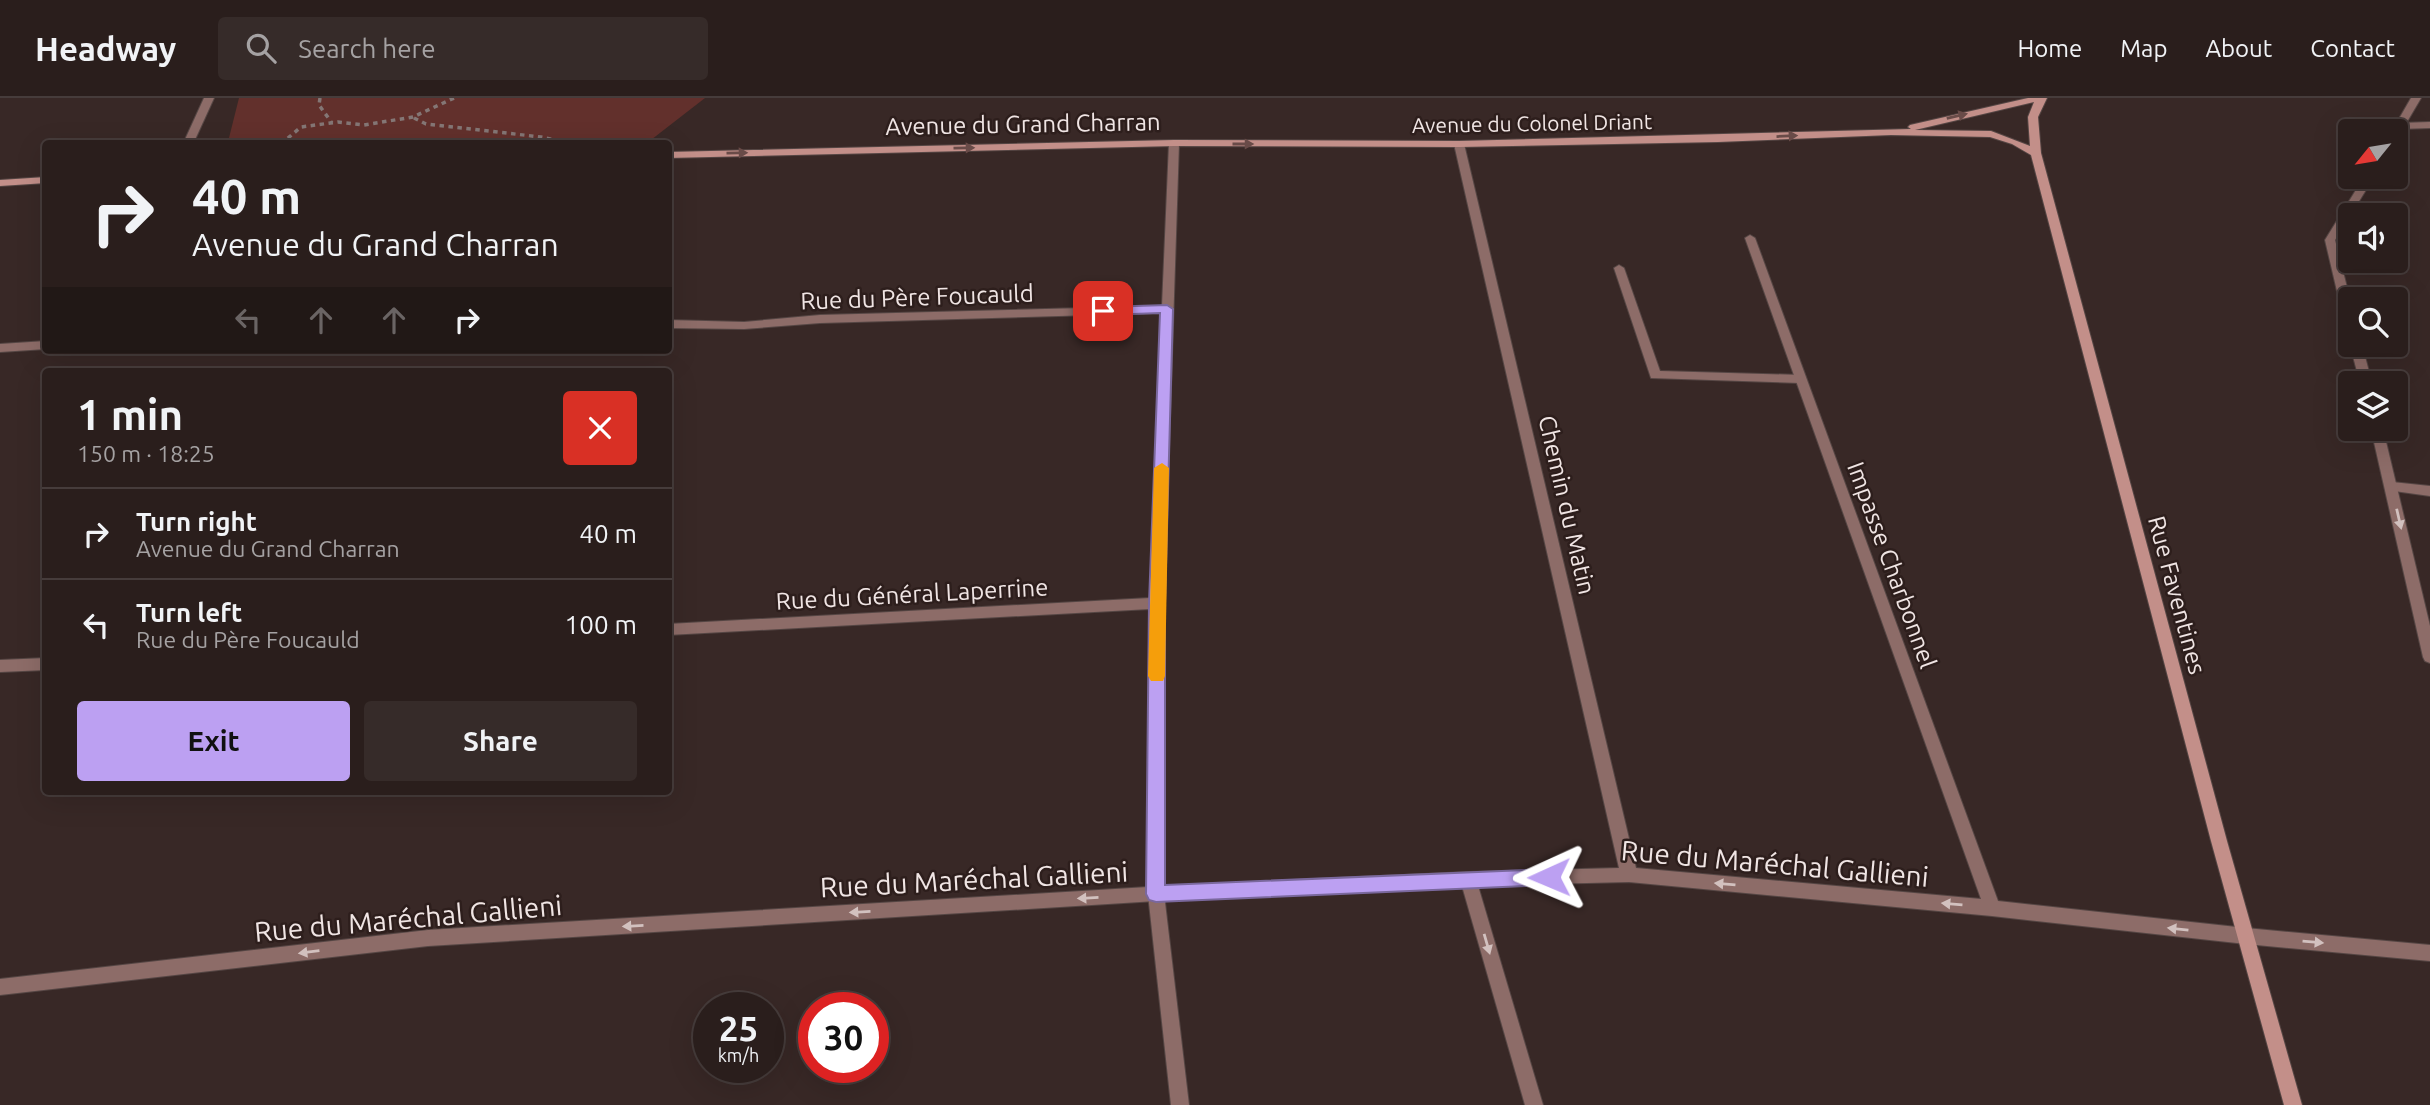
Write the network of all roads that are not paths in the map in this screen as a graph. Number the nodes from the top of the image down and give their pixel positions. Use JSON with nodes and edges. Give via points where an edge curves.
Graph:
{"nodes":[{"id":1,"x":209,"y":98,"type":"edge"},
{"id":2,"x":2042,"y":98,"type":"edge"},
{"id":3,"x":2416,"y":98,"type":"edge"},
{"id":4,"x":2404,"y":119,"type":"edge"},
{"id":5,"x":2430,"y":125,"type":"edge"},
{"id":6,"x":2408,"y":128,"type":"edge"},
{"id":7,"x":1891,"y":132,"type":"junction"},
{"id":8,"x":190,"y":140,"type":"edge"},
{"id":9,"x":1174,"y":144,"type":"junction"},
{"id":10,"x":1459,"y":144,"type":"junction"},
{"id":11,"x":2036,"y":153,"type":"junction"},
{"id":12,"x":672,"y":155,"type":"edge"},
{"id":13,"x":42,"y":180,"type":"edge"},
{"id":14,"x":0,"y":183,"type":"edge"},
{"id":15,"x":2361,"y":189,"type":"edge"},
{"id":16,"x":1750,"y":238,"type":"dead end"},
{"id":17,"x":1619,"y":268,"type":"dead end"},
{"id":18,"x":2342,"y":287,"type":"edge"},
{"id":19,"x":1167,"y":309,"type":"junction"},
{"id":20,"x":672,"y":325,"type":"edge"},
{"id":21,"x":42,"y":345,"type":"edge"},
{"id":22,"x":0,"y":348,"type":"edge"},
{"id":23,"x":1800,"y":379,"type":"junction"},
{"id":24,"x":2380,"y":441,"type":"edge"},
{"id":25,"x":2392,"y":487,"type":"junction"},
{"id":26,"x":2430,"y":491,"type":"edge"},
{"id":27,"x":1157,"y":603,"type":"junction"},
{"id":28,"x":672,"y":630,"type":"edge"},
{"id":29,"x":2430,"y":657,"type":"edge"},
{"id":30,"x":42,"y":664,"type":"edge"},
{"id":31,"x":0,"y":666,"type":"edge"},
{"id":32,"x":1629,"y":875,"type":"junction"},
{"id":33,"x":1468,"y":878,"type":"junction"},
{"id":34,"x":1156,"y":894,"type":"junction"},
{"id":35,"x":1992,"y":908,"type":"junction"},
{"id":36,"x":2246,"y":936,"type":"junction"},
{"id":37,"x":2430,"y":953,"type":"edge"},
{"id":38,"x":0,"y":987,"type":"edge"},
{"id":39,"x":1180,"y":1105,"type":"edge"},
{"id":40,"x":1534,"y":1105,"type":"edge"},
{"id":41,"x":2293,"y":1105,"type":"edge"}],
"edges":[{"from":1,"to":8,"type":"street"},
{"from":7,"to":2,"type":"street","name":"Avenue du Colonel Driant","one_way":true},
{"from":2,"to":11,"type":"street","name":"Rue Faventines","via":[[2034,108],[2031,125]]},
{"from":3,"to":4,"type":"street"},
{"from":5,"to":6,"type":"street"},
{"from":10,"to":7,"type":"street","name":"Avenue du Colonel Driant","one_way":true},
{"from":7,"to":11,"type":"street","name":"Avenue du Colonel Driant","via":[[1991,134]]},
{"from":9,"to":10,"type":"street","name":"Avenue du Colonel Driant","one_way":true},
{"from":12,"to":9,"type":"street","name":"Avenue du Grand Charran","one_way":true},
{"from":9,"to":19,"type":"street","name":"Avenue du Grand Charran"},
{"from":10,"to":32,"type":"street","name":"Chemin du Matin"},
{"from":11,"to":36,"type":"street","name":"Rue Faventines"},
{"from":13,"to":14,"type":"street"},
{"from":15,"to":18,"type":"street","via":[[2330,240]]},
{"from":16,"to":23,"type":"street","name":"Impasse Charbonnel"},
{"from":17,"to":23,"type":"street","via":[[1655,375]]},
{"from":19,"to":20,"type":"street","name":"Rue du Père Foucauld"},
{"from":19,"to":27,"type":"street","name":"Avenue du Grand Charran"},
{"from":21,"to":22,"type":"street"},
{"from":23,"to":35,"type":"street","name":"Impasse Charbonnel"},
{"from":24,"to":25,"type":"street"},
{"from":25,"to":26,"type":"street"},
{"from":25,"to":29,"type":"street","one_way":true},
{"from":27,"to":28,"type":"street","name":"Rue du Général Laperrine"},
{"from":27,"to":34,"type":"street","name":"Avenue du Grand Charran"},
{"from":30,"to":31,"type":"street"},
{"from":32,"to":33,"type":"street","name":"Rue du Maréchal Gallieni"},
{"from":35,"to":32,"type":"street","name":"Rue du Maréchal Gallieni","one_way":true},
{"from":33,"to":34,"type":"street","name":"Rue du Maréchal Gallieni"},
{"from":33,"to":40,"type":"street","one_way":true},
{"from":34,"to":38,"type":"street","name":"Rue du Maréchal Gallieni","one_way":true,"via":[[428,938]]},
{"from":34,"to":39,"type":"street","name":"Avenue du Grand Charran"},
{"from":36,"to":35,"type":"street","name":"Rue du Maréchal Gallieni","one_way":true},
{"from":36,"to":37,"type":"street","name":"Rue du Maréchal Gallieni","one_way":true},
{"from":36,"to":41,"type":"street","name":"Rue Faventines"}]}
